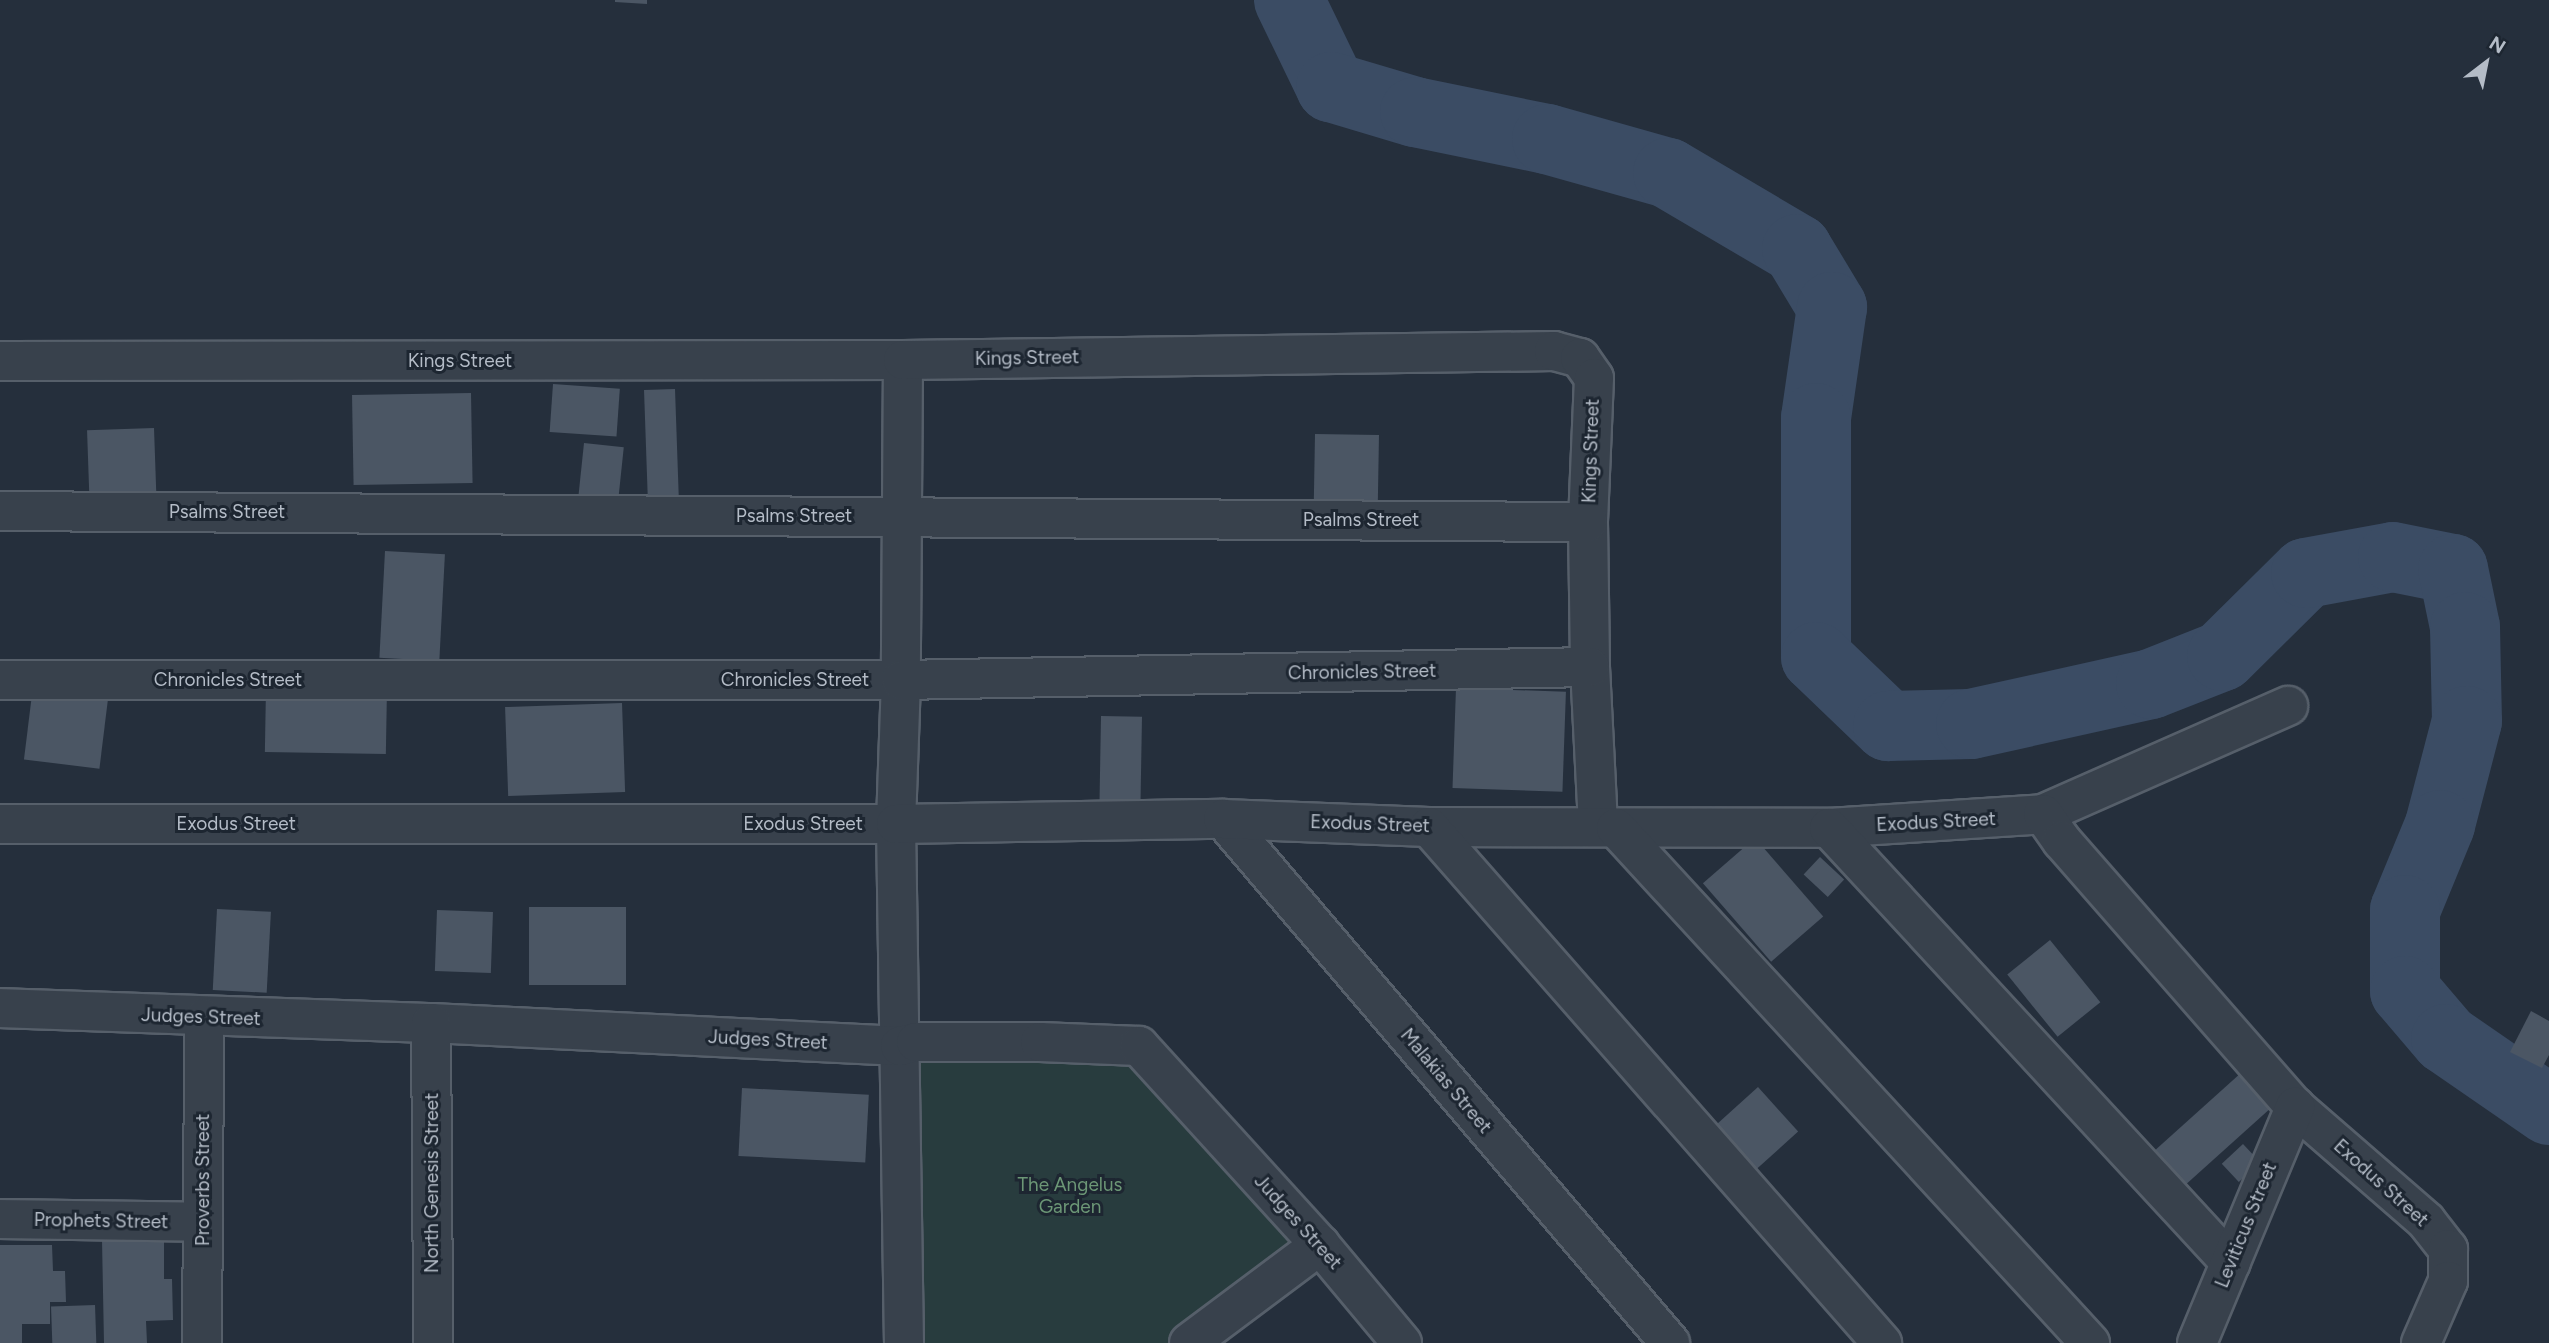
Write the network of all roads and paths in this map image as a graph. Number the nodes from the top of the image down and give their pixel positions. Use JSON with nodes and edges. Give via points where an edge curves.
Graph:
{"nodes":[{"id":1,"x":903,"y":360,"type":"junction"},
{"id":2,"x":0,"y":361,"type":"edge"},
{"id":3,"x":0,"y":510,"type":"edge"},
{"id":4,"x":902,"y":517,"type":"junction"},
{"id":5,"x":1588,"y":522,"type":"junction"},
{"id":6,"x":1590,"y":667,"type":"junction"},
{"id":7,"x":0,"y":680,"type":"edge"},
{"id":8,"x":901,"y":680,"type":"junction"},
{"id":9,"x":2288,"y":706,"type":"dead end"},
{"id":10,"x":2043,"y":814,"type":"junction"},
{"id":11,"x":1223,"y":818,"type":"junction"},
{"id":12,"x":0,"y":824,"type":"edge"},
{"id":13,"x":896,"y":824,"type":"junction"},
{"id":14,"x":1429,"y":827,"type":"junction"},
{"id":15,"x":1607,"y":827,"type":"junction"},
{"id":16,"x":1829,"y":828,"type":"junction"},
{"id":17,"x":0,"y":1008,"type":"edge"},
{"id":18,"x":204,"y":1018,"type":"junction"},
{"id":19,"x":431,"y":1023,"type":"junction"},
{"id":20,"x":900,"y":1046,"type":"junction"},
{"id":21,"x":2295,"y":1107,"type":"junction"},
{"id":22,"x":0,"y":1219,"type":"edge"},
{"id":23,"x":203,"y":1222,"type":"junction"},
{"id":24,"x":1320,"y":1245,"type":"junction"},
{"id":25,"x":2231,"y":1263,"type":"junction"},
{"id":26,"x":202,"y":1343,"type":"edge"},
{"id":27,"x":432,"y":1343,"type":"edge"},
{"id":28,"x":904,"y":1343,"type":"edge"},
{"id":29,"x":1189,"y":1343,"type":"edge"},
{"id":30,"x":1402,"y":1343,"type":"edge"},
{"id":31,"x":1670,"y":1343,"type":"edge"},
{"id":32,"x":1881,"y":1343,"type":"edge"},
{"id":33,"x":2090,"y":1343,"type":"edge"},
{"id":34,"x":2197,"y":1343,"type":"edge"},
{"id":35,"x":2421,"y":1343,"type":"edge"}],
"edges":[{"from":1,"to":2,"type":"street","name":"Kings Street"},
{"from":1,"to":4,"type":"street"},
{"from":1,"to":5,"type":"street","name":"Kings Street","via":[[1553,351],[1580,358],[1594,378]]},
{"from":3,"to":4,"type":"street","name":"Psalms Street"},
{"from":4,"to":5,"type":"street","name":"Psalms Street"},
{"from":4,"to":8,"type":"street"},
{"from":5,"to":6,"type":"street","name":"Kings Street"},
{"from":6,"to":8,"type":"street","name":"Chronicles Street"},
{"from":6,"to":15,"type":"street","name":"Kings Street"},
{"from":7,"to":8,"type":"street","name":"Chronicles Street"},
{"from":8,"to":13,"type":"street"},
{"from":9,"to":10,"type":"street"},
{"from":10,"to":16,"type":"street","name":"Exodus Street"},
{"from":10,"to":21,"type":"street","name":"Exodus Street"},
{"from":11,"to":13,"type":"street","name":"Exodus Street"},
{"from":11,"to":14,"type":"street","name":"Exodus Street"},
{"from":11,"to":31,"type":"street","name":"Malakias Street"},
{"from":12,"to":13,"type":"street","name":"Exodus Street"},
{"from":13,"to":20,"type":"street"},
{"from":14,"to":15,"type":"street","name":"Exodus Street"},
{"from":14,"to":32,"type":"street"},
{"from":15,"to":16,"type":"street","name":"Exodus Street"},
{"from":15,"to":33,"type":"street"},
{"from":16,"to":25,"type":"street"},
{"from":17,"to":18,"type":"street","name":"Judges Street"},
{"from":18,"to":19,"type":"street","name":"Judges Street"},
{"from":18,"to":23,"type":"street","name":"Proverbs Street"},
{"from":19,"to":20,"type":"street","name":"Judges Street"},
{"from":19,"to":27,"type":"street","name":"North Genesis Street"},
{"from":20,"to":24,"type":"street","name":"Judges Street","via":[[1026,1042],[1139,1046]]},
{"from":20,"to":28,"type":"street"},
{"from":21,"to":25,"type":"street","name":"Leviticus Street"},
{"from":21,"to":35,"type":"street","name":"Exodus Street","via":[[2426,1221],[2448,1249],[2448,1281]]},
{"from":22,"to":23,"type":"street","name":"Prophets Street"},
{"from":23,"to":26,"type":"street","name":"Proverbs Street"},
{"from":24,"to":29,"type":"street"},
{"from":24,"to":30,"type":"street","name":"Judges Street"},
{"from":25,"to":34,"type":"street","name":"Leviticus Street"}]}
